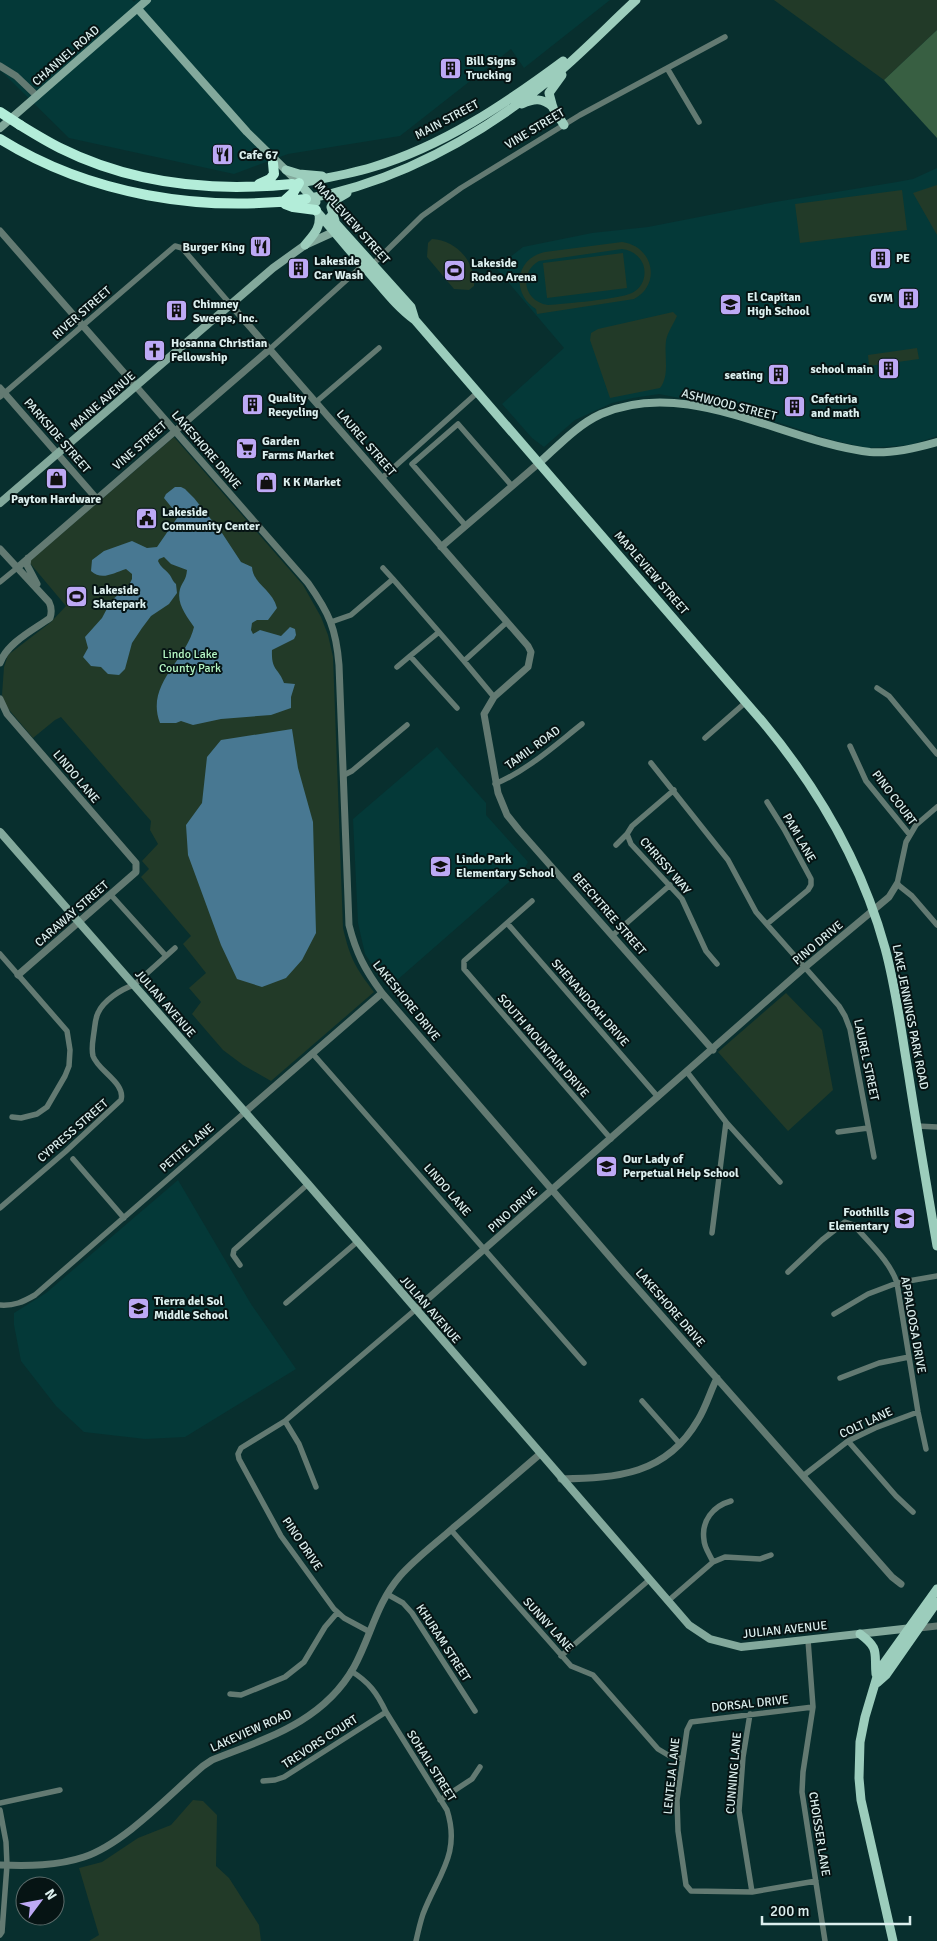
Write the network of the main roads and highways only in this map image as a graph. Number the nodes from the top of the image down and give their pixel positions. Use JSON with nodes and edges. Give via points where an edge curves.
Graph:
{"nodes":[{"id":1,"x":147,"y":0,"type":"edge"},
{"id":2,"x":636,"y":0,"type":"edge"},
{"id":3,"x":138,"y":9,"type":"junction"},
{"id":4,"x":595,"y":37,"type":"junction"},
{"id":5,"x":553,"y":108,"type":"junction"},
{"id":6,"x":506,"y":111,"type":"junction"},
{"id":7,"x":0,"y":112,"type":"edge"},
{"id":8,"x":564,"y":124,"type":"road end"},
{"id":9,"x":0,"y":128,"type":"edge"},
{"id":10,"x":2,"y":140,"type":"edge"},
{"id":11,"x":263,"y":149,"type":"junction"},
{"id":12,"x":273,"y":163,"type":"junction"},
{"id":13,"x":286,"y":170,"type":"junction"},
{"id":14,"x":327,"y":178,"type":"junction"},
{"id":15,"x":296,"y":185,"type":"junction"},
{"id":16,"x":250,"y":186,"type":"junction"},
{"id":17,"x":354,"y":189,"type":"junction"},
{"id":18,"x":309,"y":197,"type":"junction"},
{"id":19,"x":282,"y":202,"type":"junction"},
{"id":20,"x":317,"y":212,"type":"junction"},
{"id":21,"x":337,"y":228,"type":"junction"},
{"id":22,"x":306,"y":245,"type":"junction"},
{"id":23,"x":415,"y":320,"type":"junction"},
{"id":24,"x":937,"y":442,"type":"edge"},
{"id":25,"x":539,"y":463,"type":"junction"},
{"id":26,"x":0,"y":503,"type":"edge"},
{"id":27,"x":0,"y":832,"type":"edge"},
{"id":28,"x":851,"y":856,"type":"joint"},
{"id":29,"x":937,"y":1246,"type":"edge"},
{"id":30,"x":937,"y":1589,"type":"edge"},
{"id":31,"x":937,"y":1602,"type":"edge"},
{"id":32,"x":919,"y":1628,"type":"junction"},
{"id":33,"x":907,"y":1629,"type":"junction"},
{"id":34,"x":860,"y":1634,"type":"junction"},
{"id":35,"x":877,"y":1683,"type":"junction"},
{"id":36,"x":893,"y":1941,"type":"edge"}],
"edges":[{"from":1,"to":3,"type":"main road","name":"CHANNEL ROAD"},
{"from":2,"to":4,"type":"main road","name":"MAIN STREET"},
{"from":3,"to":9,"type":"main road","name":"CHANNEL ROAD"},
{"from":3,"to":11,"type":"main road","name":"MAPLEVIEW STREET"},
{"from":4,"to":5,"type":"main road","via":[[550,89],[549,99]]},
{"from":4,"to":6,"type":"main road","name":"MAIN STREET","via":[[557,74]]},
{"from":4,"to":14,"type":"main road","name":"MAIN STREET","via":[[524,90],[449,135],[382,164]]},
{"from":5,"to":6,"type":"main road","via":[[536,99]]},
{"from":5,"to":8,"type":"main road"},
{"from":6,"to":17,"type":"main road","name":"MAIN STREET","via":[[417,164]]},
{"from":7,"to":16,"type":"highway","bridge":true,"via":[[60,148],[158,181],[202,187]]},
{"from":10,"to":19,"type":"highway","via":[[53,168],[124,191],[204,203],[248,205]]},
{"from":11,"to":12,"type":"main road","name":"MAPLEVIEW STREET"},
{"from":11,"to":13,"type":"main road","name":"MAPLEVIEW STREET"},
{"from":12,"to":15,"type":"main road","name":"MAPLEVIEW STREET"},
{"from":12,"to":16,"type":"highway","via":[[274,174],[270,179]]},
{"from":13,"to":14,"type":"main road"},
{"from":13,"to":15,"type":"main road","name":"MAPLEVIEW STREET"},
{"from":14,"to":15,"type":"main road","name":"MAIN STREET"},
{"from":14,"to":18,"type":"main road"},
{"from":15,"to":16,"type":"highway"},
{"from":15,"to":18,"type":"main road","name":"MAPLEVIEW STREET"},
{"from":15,"to":19,"type":"highway"},
{"from":17,"to":18,"type":"main road","name":"MAIN STREET"},
{"from":17,"to":21,"type":"main road","via":[[335,200],[331,207]]},
{"from":18,"to":19,"type":"highway"},
{"from":18,"to":20,"type":"main road","name":"MAPLEVIEW STREET"},
{"from":18,"to":21,"type":"main road","name":"MAPLEVIEW STREET"},
{"from":19,"to":20,"type":"highway"},
{"from":20,"to":21,"type":"main road","name":"MAPLEVIEW STREET"},
{"from":20,"to":22,"type":"main road","via":[[320,224]]},
{"from":21,"to":22,"type":"main road","name":"MAINE AVENUE"},
{"from":21,"to":23,"type":"main road","name":"MAPLEVIEW STREET","via":[[362,266]]},
{"from":21,"to":23,"type":"main road","name":"MAPLEVIEW STREET","via":[[411,307]]},
{"from":22,"to":26,"type":"main road","name":"MAINE AVENUE","via":[[272,268]]},
{"from":23,"to":25,"type":"main road","name":"MAPLEVIEW STREET"},
{"from":24,"to":25,"type":"main road","name":"ASHWOOD STREET","via":[[916,448],[871,452],[842,447],[685,403],[644,404],[616,408],[586,422]]},
{"from":25,"to":28,"type":"main road","name":"MAPLEVIEW STREET","via":[[797,764]]},
{"from":27,"to":34,"type":"main road","name":"JULIAN AVENUE","via":[[689,1625],[720,1643],[750,1647]]},
{"from":28,"to":29,"type":"main road","name":"LAKE JENNINGS PARK ROAD","via":[[885,949]]},
{"from":30,"to":33,"type":"main road"},
{"from":31,"to":32,"type":"main road"},
{"from":32,"to":33,"type":"main road","name":"JULIAN AVENUE"},
{"from":32,"to":35,"type":"main road"},
{"from":33,"to":34,"type":"main road","name":"JULIAN AVENUE"},
{"from":33,"to":35,"type":"main road","via":[[879,1670]]},
{"from":34,"to":35,"type":"main road","via":[[876,1649]]},
{"from":35,"to":36,"type":"main road","via":[[862,1733],[858,1778]]}]}
